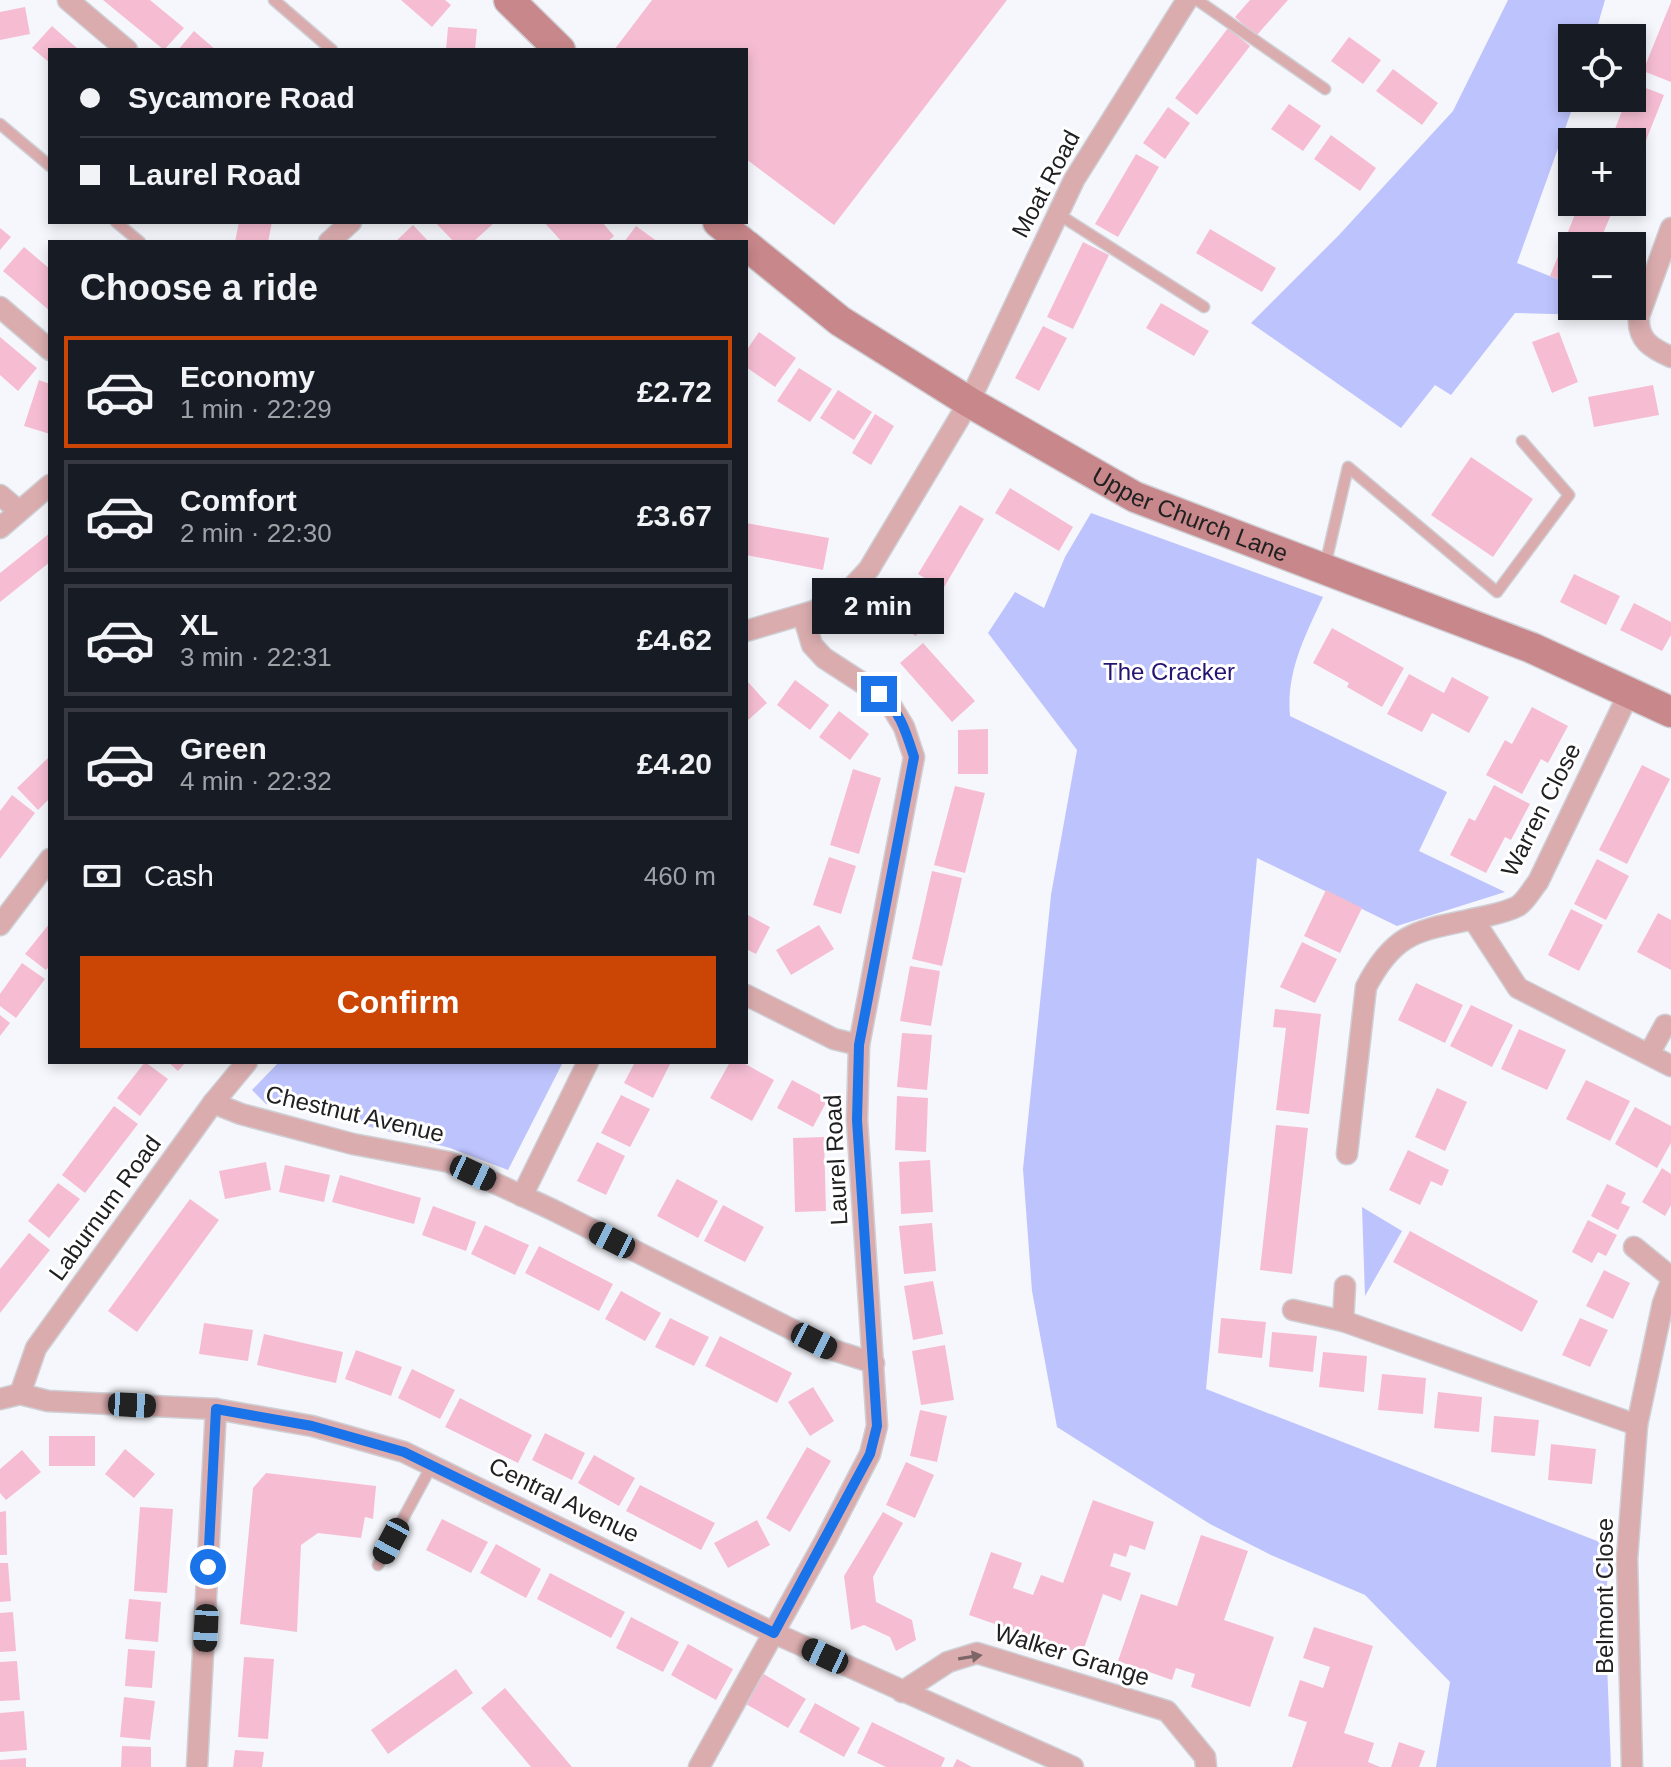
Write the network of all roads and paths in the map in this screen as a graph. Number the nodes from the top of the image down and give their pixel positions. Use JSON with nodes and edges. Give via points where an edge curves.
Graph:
{"nodes":[{"id":1,"x":68,"y":0,"type":"edge"},
{"id":2,"x":274,"y":0,"type":"edge"},
{"id":3,"x":509,"y":0,"type":"edge"},
{"id":4,"x":1187,"y":0,"type":"edge"},
{"id":5,"x":1197,"y":0,"type":"edge"},
{"id":6,"x":125,"y":48,"type":"edge"},
{"id":7,"x":330,"y":48,"type":"edge"},
{"id":8,"x":553,"y":48,"type":"edge"},
{"id":9,"x":1325,"y":89,"type":"dead end"},
{"id":10,"x":0,"y":124,"type":"edge"},
{"id":11,"x":48,"y":164,"type":"edge"},
{"id":12,"x":1058,"y":214,"type":"junction"},
{"id":13,"x":118,"y":224,"type":"edge"},
{"id":14,"x":720,"y":224,"type":"edge"},
{"id":15,"x":1671,"y":228,"type":"edge"},
{"id":16,"x":138,"y":240,"type":"edge"},
{"id":17,"x":739,"y":240,"type":"edge"},
{"id":18,"x":748,"y":247,"type":"edge"},
{"id":19,"x":0,"y":307,"type":"edge"},
{"id":20,"x":1204,"y":307,"type":"dead end"},
{"id":21,"x":48,"y":348,"type":"edge"},
{"id":22,"x":1671,"y":357,"type":"edge"},
{"id":23,"x":969,"y":402,"type":"junction"},
{"id":24,"x":1522,"y":441,"type":"dead end"},
{"id":25,"x":48,"y":487,"type":"edge"},
{"id":26,"x":0,"y":495,"type":"edge"},
{"id":27,"x":19,"y":511,"type":"junction"},
{"id":28,"x":0,"y":528,"type":"edge"},
{"id":29,"x":1325,"y":568,"type":"junction"},
{"id":30,"x":803,"y":615,"type":"junction"},
{"id":31,"x":749,"y":626,"type":"edge"},
{"id":32,"x":1629,"y":693,"type":"junction"},
{"id":33,"x":1671,"y":712,"type":"edge"},
{"id":34,"x":48,"y":862,"type":"edge"},
{"id":35,"x":1473,"y":919,"type":"junction"},
{"id":36,"x":0,"y":925,"type":"edge"},
{"id":37,"x":748,"y":996,"type":"edge"},
{"id":38,"x":1661,"y":1039,"type":"edge"},
{"id":39,"x":859,"y":1045,"type":"junction"},
{"id":40,"x":245,"y":1064,"type":"edge"},
{"id":41,"x":587,"y":1064,"type":"edge"},
{"id":42,"x":1671,"y":1066,"type":"edge"},
{"id":43,"x":213,"y":1103,"type":"junction"},
{"id":44,"x":1347,"y":1154,"type":"dead end"},
{"id":45,"x":522,"y":1196,"type":"junction"},
{"id":46,"x":1634,"y":1247,"type":"dead end"},
{"id":47,"x":1671,"y":1280,"type":"edge"},
{"id":48,"x":1345,"y":1286,"type":"dead end"},
{"id":49,"x":1293,"y":1310,"type":"dead end"},
{"id":50,"x":1343,"y":1321,"type":"junction"},
{"id":51,"x":874,"y":1363,"type":"junction"},
{"id":52,"x":10,"y":1397,"type":"edge"},
{"id":53,"x":216,"y":1409,"type":"junction"},
{"id":54,"x":1637,"y":1425,"type":"junction"},
{"id":55,"x":433,"y":1464,"type":"junction"},
{"id":56,"x":378,"y":1565,"type":"dead end"},
{"id":57,"x":774,"y":1633,"type":"junction"},
{"id":58,"x":902,"y":1692,"type":"junction"},
{"id":59,"x":197,"y":1767,"type":"edge"},
{"id":60,"x":699,"y":1767,"type":"edge"},
{"id":61,"x":1073,"y":1767,"type":"edge"},
{"id":62,"x":1206,"y":1767,"type":"edge"},
{"id":63,"x":1632,"y":1767,"type":"edge"}],
"edges":[{"from":1,"to":6,"type":"street"},
{"from":2,"to":7,"type":"lane"},
{"from":3,"to":8,"type":"main road"},
{"from":4,"to":12,"type":"street","name":"Moat Road"},
{"from":5,"to":9,"type":"lane"},
{"from":10,"to":11,"type":"lane"},
{"from":12,"to":20,"type":"lane"},
{"from":12,"to":23,"type":"street","name":"Moat Road"},
{"from":13,"to":16,"type":"lane"},
{"from":14,"to":17,"type":"main road","name":"Upper Church Lane"},
{"from":15,"to":22,"type":"street","via":[[1638,330],[1652,348]]},
{"from":18,"to":23,"type":"main road","name":"Upper Church Lane","via":[[840,321]]},
{"from":19,"to":21,"type":"street"},
{"from":23,"to":29,"type":"main road","name":"Upper Church Lane","via":[[1135,497]]},
{"from":23,"to":30,"type":"street","via":[[869,569],[846,594]]},
{"from":24,"to":29,"type":"lane","via":[[1569,495],[1497,592],[1348,467]]},
{"from":25,"to":27,"type":"street"},
{"from":26,"to":27,"type":"street"},
{"from":27,"to":28,"type":"street"},
{"from":29,"to":32,"type":"main road","name":"Upper Church Lane","via":[[1532,648]]},
{"from":30,"to":31,"type":"street"},
{"from":30,"to":39,"type":"street","name":"Laurel Road","via":[[812,645],[824,658],[887,699],[914,757]]},
{"from":32,"to":33,"type":"main road","name":"Upper Church Lane"},
{"from":32,"to":35,"type":"street","name":"Warren Close","via":[[1538,882],[1521,904]]},
{"from":34,"to":36,"type":"street"},
{"from":35,"to":38,"type":"street","via":[[1518,988]]},
{"from":35,"to":44,"type":"street","name":"Warren Close","via":[[1429,927],[1399,942],[1376,968],[1366,987]]},
{"from":37,"to":39,"type":"street","via":[[834,1039]]},
{"from":38,"to":42,"type":"street"},
{"from":39,"to":51,"type":"street","name":"Laurel Road","via":[[857,1120]]},
{"from":40,"to":43,"type":"street","name":"Laburnum Road"},
{"from":41,"to":45,"type":"street"},
{"from":43,"to":45,"type":"street","name":"Chestnut Avenue","via":[[353,1144],[449,1162]]},
{"from":43,"to":52,"type":"street","name":"Laburnum Road","via":[[36,1348]]},
{"from":45,"to":51,"type":"street","name":"Chestnut Avenue","via":[[833,1350]]},
{"from":46,"to":47,"type":"street","name":"Belmont Close"},
{"from":47,"to":54,"type":"street","name":"Belmont Close"},
{"from":48,"to":50,"type":"street"},
{"from":49,"to":50,"type":"street"},
{"from":50,"to":54,"type":"street"},
{"from":51,"to":57,"type":"street","name":"Laurel Road","via":[[877,1426],[870,1454]]},
{"from":52,"to":53,"type":"street","name":"Central Avenue"},
{"from":53,"to":55,"type":"street","name":"Central Avenue","via":[[312,1426]]},
{"from":53,"to":59,"type":"street"},
{"from":54,"to":63,"type":"street","name":"Belmont Close","via":[[1627,1559]]},
{"from":55,"to":56,"type":"lane"},
{"from":55,"to":57,"type":"street","name":"Central Avenue"},
{"from":57,"to":58,"type":"street","name":"Central Avenue"},
{"from":57,"to":60,"type":"street","name":"Laurel Road"},
{"from":58,"to":61,"type":"street","name":"Central Avenue"},
{"from":58,"to":62,"type":"street","name":"Walker Grange","one_way":true,"via":[[948,1662],[977,1653],[1167,1711],[1205,1757]]}]}
